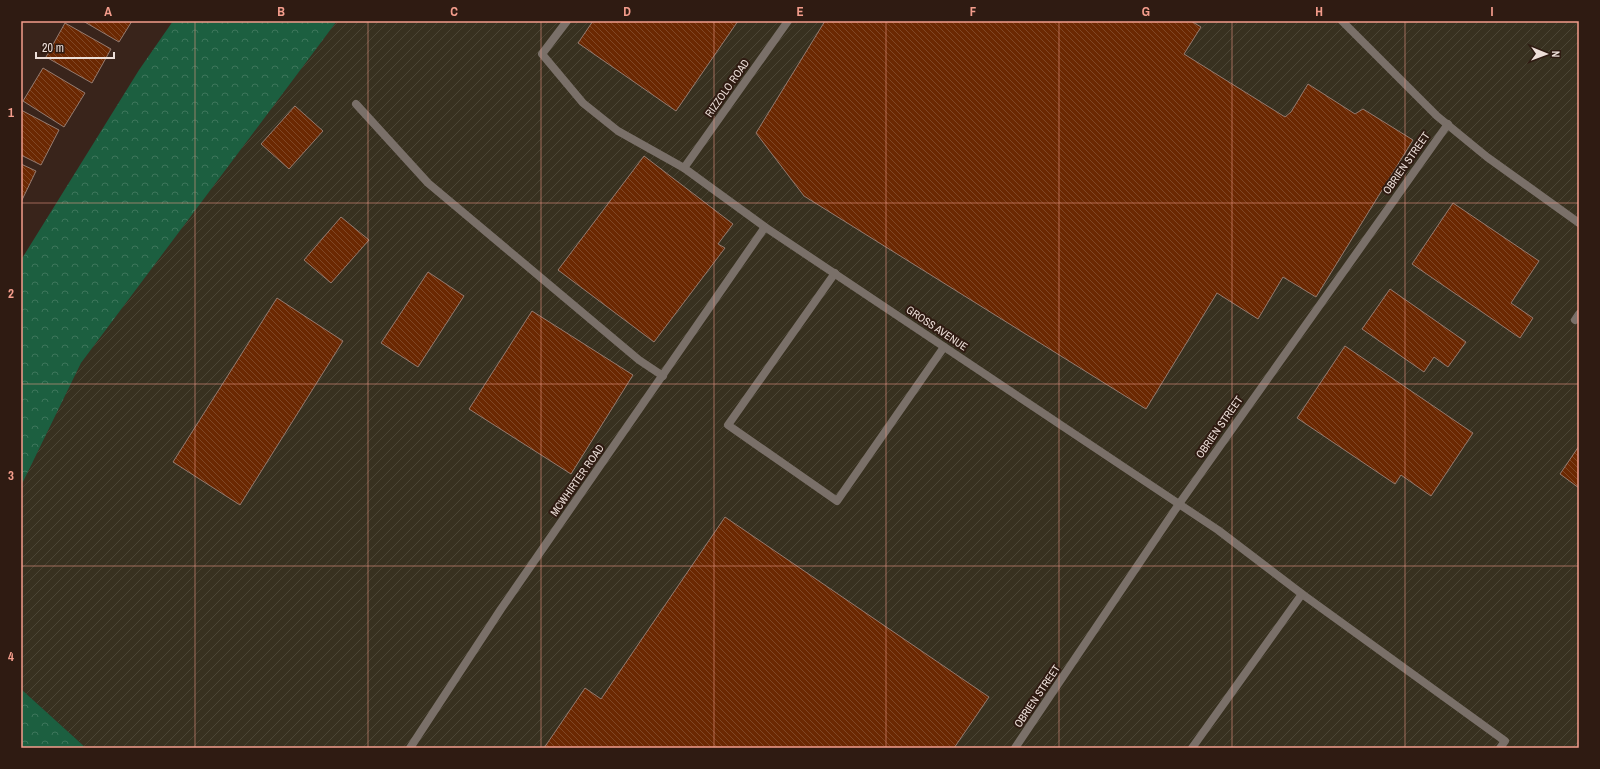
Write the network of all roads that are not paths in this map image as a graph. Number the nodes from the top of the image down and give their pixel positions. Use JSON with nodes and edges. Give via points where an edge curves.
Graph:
{"nodes":[{"id":1,"x":566,"y":21,"type":"edge"},
{"id":2,"x":788,"y":21,"type":"edge"},
{"id":3,"x":1342,"y":21,"type":"edge"},
{"id":4,"x":356,"y":104,"type":"dead end"},
{"id":5,"x":1448,"y":124,"type":"junction"},
{"id":6,"x":684,"y":168,"type":"junction"},
{"id":7,"x":1579,"y":223,"type":"edge"},
{"id":8,"x":765,"y":227,"type":"junction"},
{"id":9,"x":835,"y":273,"type":"junction"},
{"id":10,"x":944,"y":347,"type":"junction"},
{"id":11,"x":663,"y":376,"type":"junction"},
{"id":12,"x":1179,"y":504,"type":"junction"},
{"id":13,"x":1302,"y":594,"type":"junction"},
{"id":14,"x":410,"y":748,"type":"edge"},
{"id":15,"x":1016,"y":748,"type":"edge"},
{"id":16,"x":1192,"y":748,"type":"edge"},
{"id":17,"x":1500,"y":748,"type":"edge"}],
"edges":[{"from":1,"to":6,"type":"street","name":"GROSS AVENUE","via":[[542,54],[583,103],[618,131]]},
{"from":2,"to":6,"type":"street","name":"RIZZOLO ROAD"},
{"from":3,"to":5,"type":"street"},
{"from":4,"to":11,"type":"street","via":[[428,182],[639,360]]},
{"from":5,"to":7,"type":"street","via":[[1487,157]]},
{"from":5,"to":12,"type":"street","name":"OBRIEN STREET"},
{"from":6,"to":8,"type":"street","name":"GROSS AVENUE"},
{"from":8,"to":9,"type":"street","name":"GROSS AVENUE"},
{"from":8,"to":11,"type":"street","name":"MCWHIRTER ROAD"},
{"from":9,"to":10,"type":"street","name":"GROSS AVENUE"},
{"from":9,"to":10,"type":"street","via":[[728,425],[837,501]]},
{"from":10,"to":12,"type":"street","name":"GROSS AVENUE"},
{"from":11,"to":14,"type":"street","name":"MCWHIRTER ROAD","via":[[502,609]]},
{"from":12,"to":13,"type":"street","name":"GROSS AVENUE","via":[[1218,530]]},
{"from":12,"to":15,"type":"street","name":"OBRIEN STREET"},
{"from":13,"to":16,"type":"street"},
{"from":13,"to":17,"type":"street","name":"GROSS AVENUE","via":[[1505,741]]}]}
